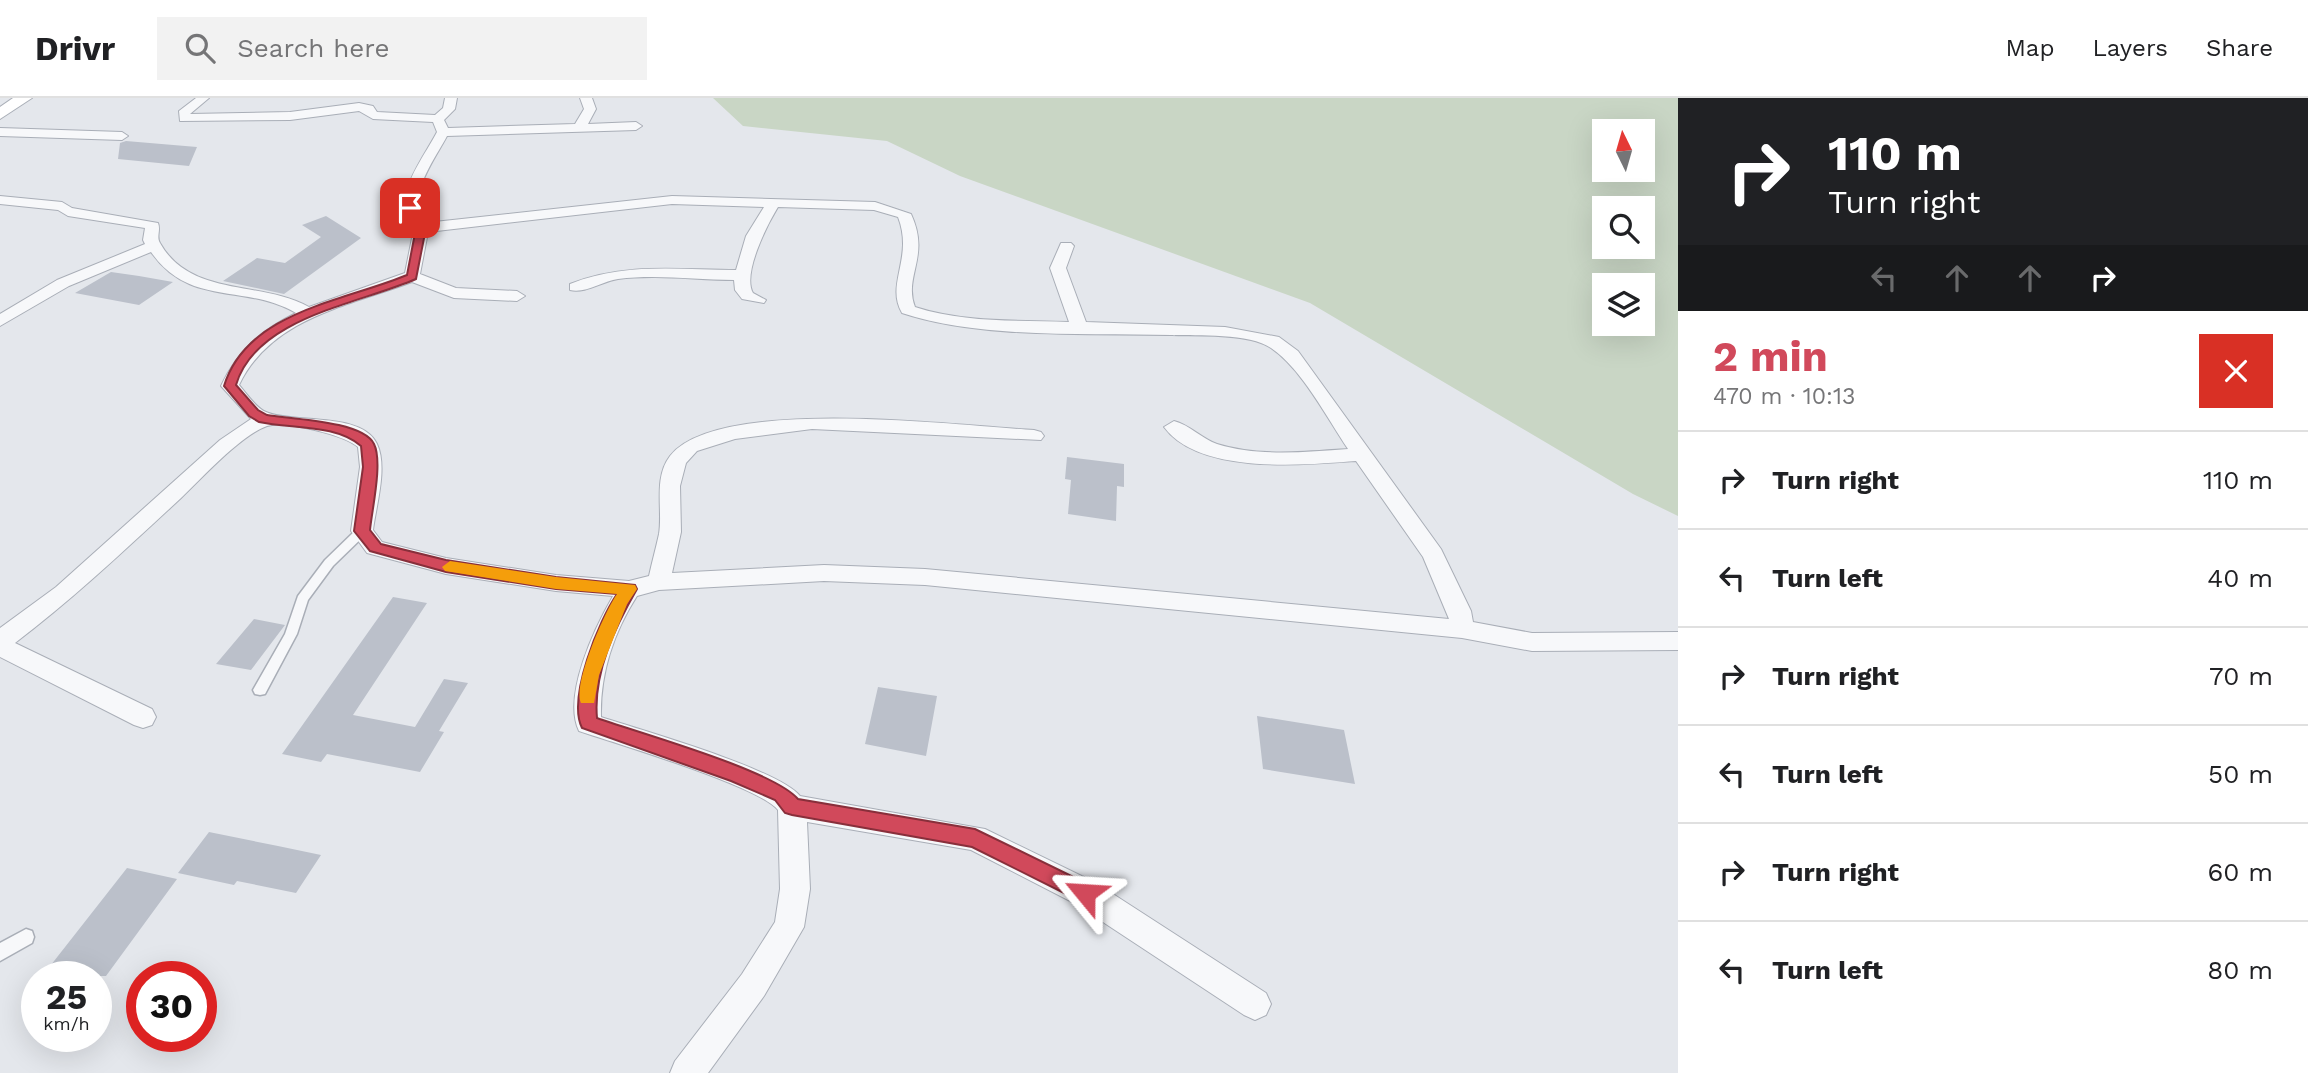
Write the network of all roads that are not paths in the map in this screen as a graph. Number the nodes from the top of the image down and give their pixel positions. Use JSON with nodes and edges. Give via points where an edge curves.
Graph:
{"nodes":[{"id":1,"x":24,"y":98,"type":"edge"},
{"id":2,"x":203,"y":98,"type":"edge"},
{"id":3,"x":451,"y":98,"type":"edge"},
{"id":4,"x":586,"y":98,"type":"edge"},
{"id":5,"x":0,"y":114,"type":"edge"},
{"id":6,"x":440,"y":126,"type":"junction"},
{"id":7,"x":636,"y":126,"type":"dead end"},
{"id":8,"x":580,"y":127,"type":"junction"},
{"id":9,"x":0,"y":132,"type":"edge"},
{"id":10,"x":122,"y":136,"type":"dead end"},
{"id":11,"x":0,"y":200,"type":"edge"},
{"id":12,"x":772,"y":205,"type":"junction"},
{"id":13,"x":421,"y":228,"type":"junction"},
{"id":14,"x":153,"y":246,"type":"junction"},
{"id":15,"x":1066,"y":246,"type":"dead end"},
{"id":16,"x":741,"y":275,"type":"junction"},
{"id":17,"x":412,"y":276,"type":"junction"},
{"id":18,"x":576,"y":287,"type":"dead end"},
{"id":19,"x":517,"y":296,"type":"dead end"},
{"id":20,"x":758,"y":300,"type":"dead end"},
{"id":21,"x":307,"y":313,"type":"junction"},
{"id":22,"x":0,"y":321,"type":"edge"},
{"id":23,"x":1080,"y":328,"type":"junction"},
{"id":24,"x":264,"y":419,"type":"junction"},
{"id":25,"x":1174,"y":427,"type":"dead end"},
{"id":26,"x":1034,"y":436,"type":"dead end"},
{"id":27,"x":1361,"y":454,"type":"junction"},
{"id":28,"x":362,"y":531,"type":"junction"},
{"id":29,"x":659,"y":582,"type":"junction"},
{"id":30,"x":629,"y":589,"type":"junction"},
{"id":31,"x":1462,"y":629,"type":"junction"},
{"id":32,"x":1678,"y":640,"type":"edge"},
{"id":33,"x":0,"y":641,"type":"edge"},
{"id":34,"x":0,"y":646,"type":"edge"},
{"id":35,"x":260,"y":690,"type":"dead end"},
{"id":36,"x":144,"y":717,"type":"dead end"},
{"id":37,"x":792,"y":807,"type":"junction"},
{"id":38,"x":26,"y":937,"type":"dead end"},
{"id":39,"x":0,"y":953,"type":"edge"},
{"id":40,"x":1255,"y":1004,"type":"dead end"},
{"id":41,"x":687,"y":1073,"type":"edge"}],
"edges":[{"from":1,"to":5,"type":"street"},
{"from":2,"to":6,"type":"street","via":[[184,118],[290,116],[359,107],[373,115]]},
{"from":3,"to":6,"type":"street"},
{"from":4,"to":8,"type":"street","via":[[590,109]]},
{"from":6,"to":8,"type":"street"},
{"from":6,"to":13,"type":"street","via":[[411,194],[411,216]]},
{"from":7,"to":8,"type":"street"},
{"from":9,"to":10,"type":"street"},
{"from":11,"to":14,"type":"street","via":[[62,206],[68,212],[147,224],[153,226]]},
{"from":12,"to":13,"type":"street","via":[[672,200]]},
{"from":12,"to":16,"type":"street","via":[[753,236],[755,245]]},
{"from":12,"to":23,"type":"street","via":[[875,206],[904,214],[912,233],[913,255],[901,294],[908,310],[977,324]]},
{"from":13,"to":17,"type":"street"},
{"from":14,"to":21,"type":"street","via":[[185,279],[222,292],[274,295]]},
{"from":14,"to":22,"type":"street","via":[[64,284]]},
{"from":15,"to":23,"type":"street","via":[[1058,268]]},
{"from":16,"to":18,"type":"street","via":[[633,274],[596,277]]},
{"from":16,"to":20,"type":"street","via":[[744,293]]},
{"from":17,"to":19,"type":"street","via":[[454,293]]},
{"from":17,"to":21,"type":"street"},
{"from":21,"to":24,"type":"street","via":[[254,346],[234,372],[230,386]]},
{"from":23,"to":27,"type":"street","via":[[1226,332],[1273,341],[1292,355]]},
{"from":24,"to":28,"type":"street","via":[[356,434],[368,445],[370,467]]},
{"from":24,"to":33,"type":"street","via":[[227,444],[64,593]]},
{"from":25,"to":27,"type":"street","via":[[1205,446],[1240,455],[1311,458]]},
{"from":26,"to":29,"type":"street","via":[[812,423],[732,433],[690,447],[677,461],[670,486],[670,532]]},
{"from":27,"to":31,"type":"street","via":[[1433,555],[1459,611]]},
{"from":28,"to":30,"type":"street","via":[[376,548],[446,566]]},
{"from":28,"to":35,"type":"lane","via":[[329,563],[302,599],[291,634]]},
{"from":29,"to":30,"type":"street"},
{"from":29,"to":31,"type":"street","via":[[824,573],[925,577]]},
{"from":30,"to":37,"type":"street","via":[[590,675],[588,723],[738,775],[782,794]]},
{"from":31,"to":32,"type":"street","via":[[1532,642]]},
{"from":34,"to":36,"type":"street"},
{"from":37,"to":40,"type":"street","via":[[975,838],[1085,893]]},
{"from":37,"to":41,"type":"street","via":[[795,889],[789,926],[753,985]]},
{"from":38,"to":39,"type":"lane"}]}
